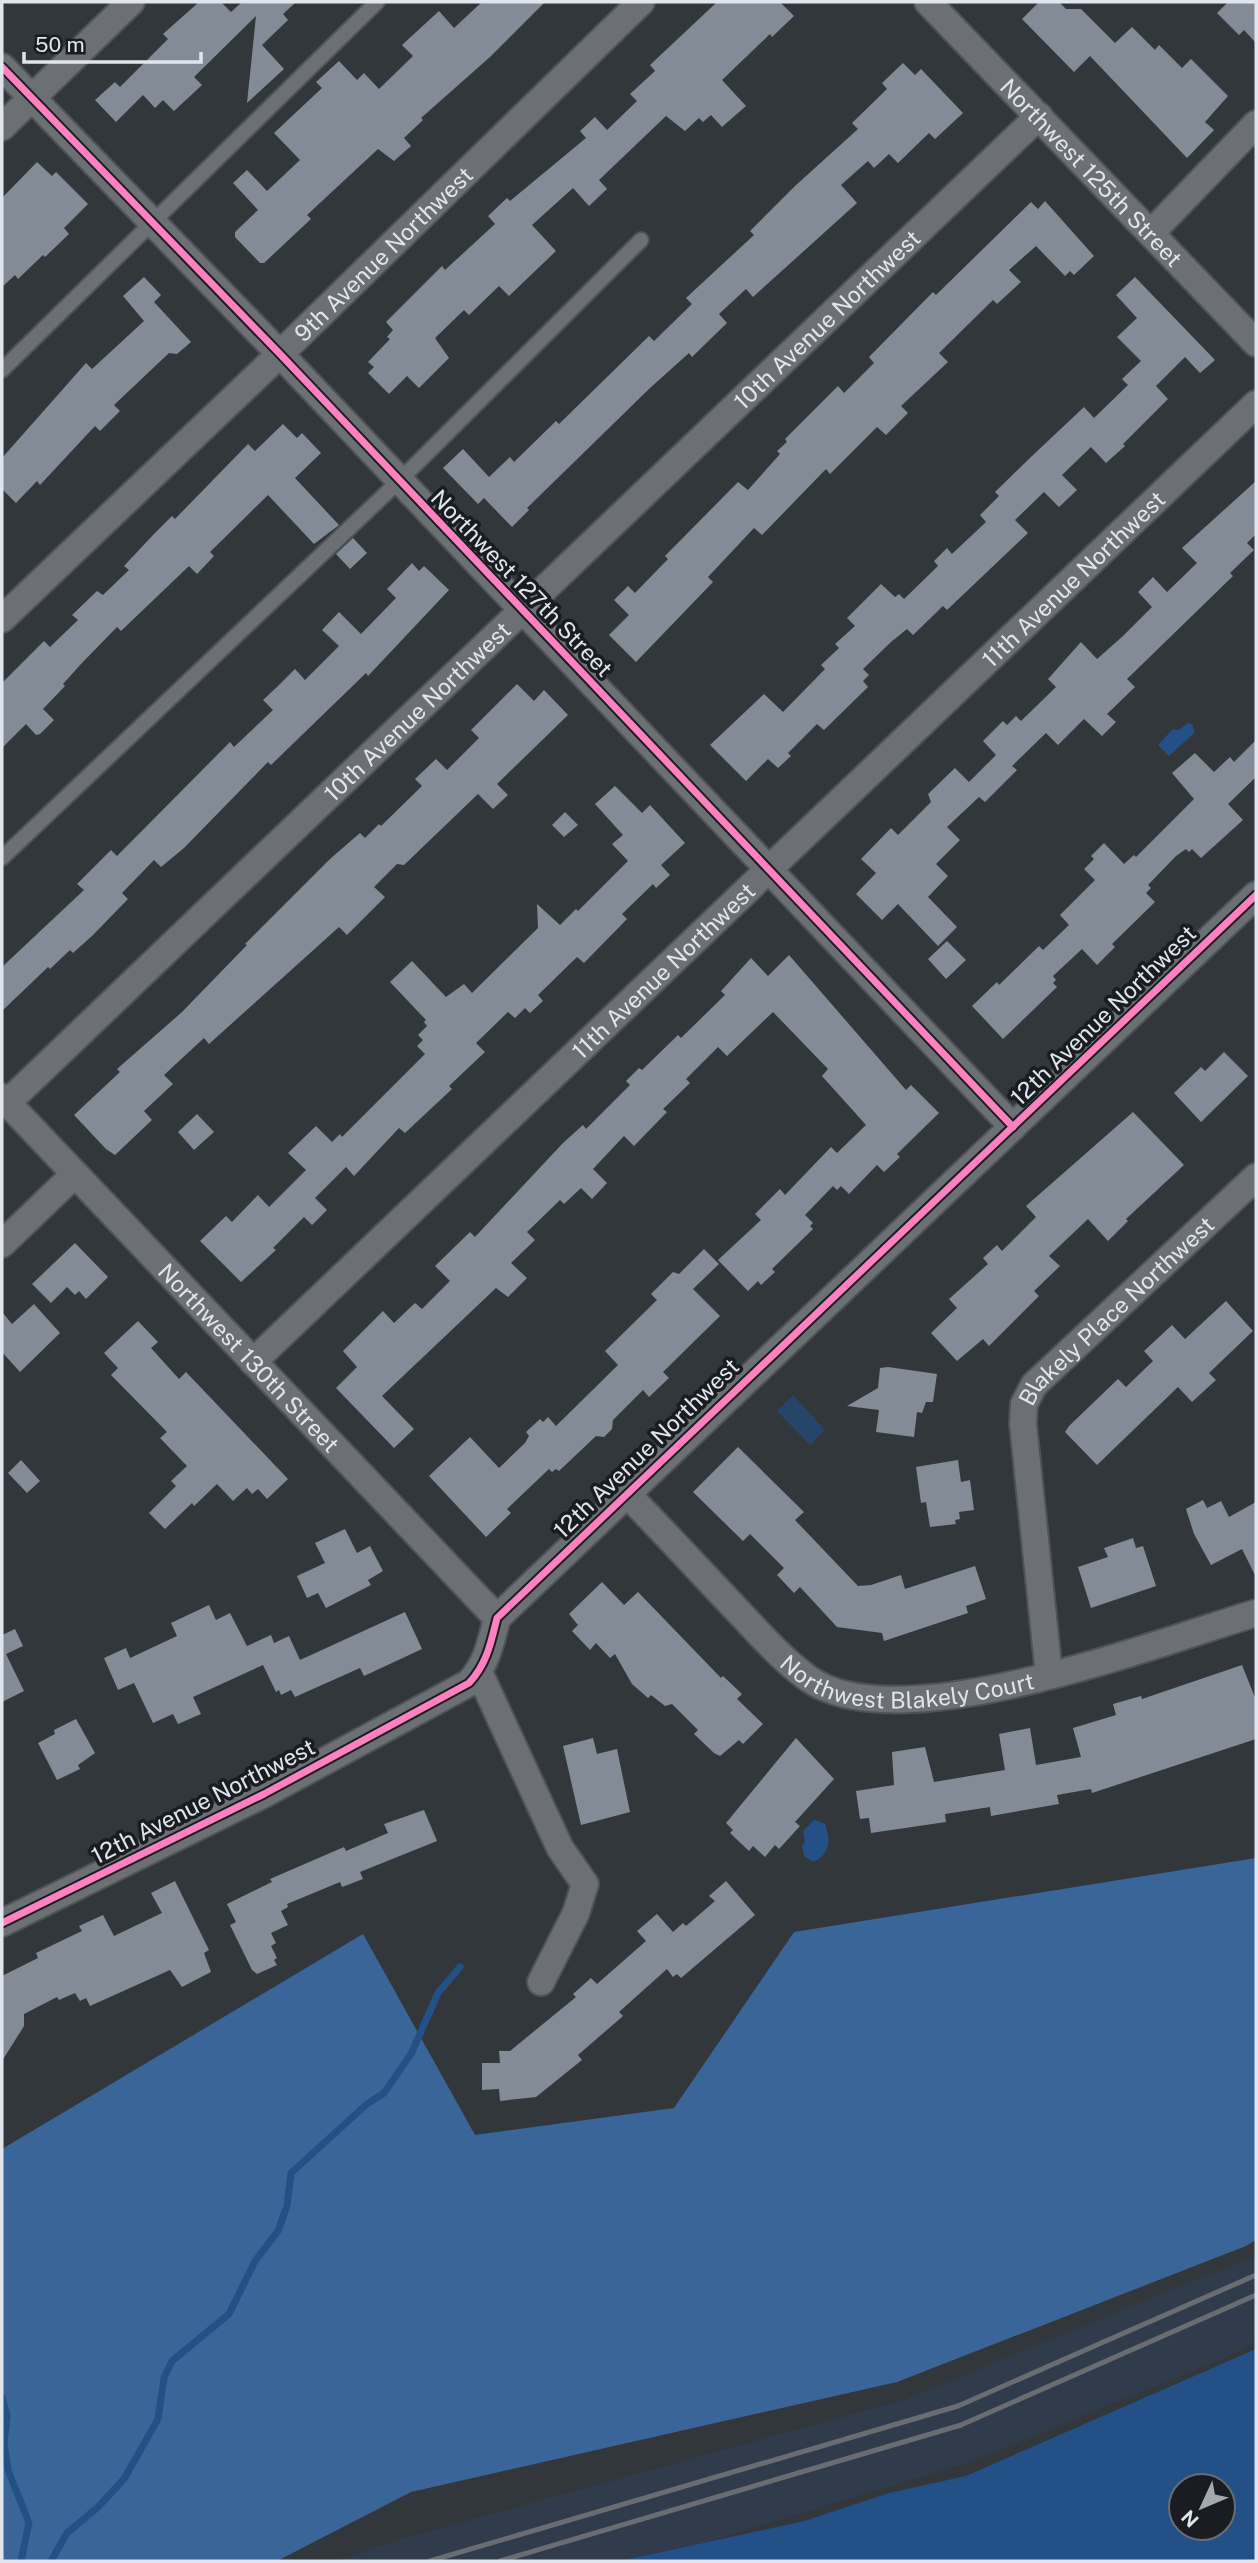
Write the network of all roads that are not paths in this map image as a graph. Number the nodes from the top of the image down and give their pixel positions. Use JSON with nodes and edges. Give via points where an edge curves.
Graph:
{"nodes":[{"id":1,"x":131,"y":2,"type":"edge"},
{"id":2,"x":377,"y":2,"type":"edge"},
{"id":3,"x":641,"y":2,"type":"edge"},
{"id":4,"x":928,"y":2,"type":"edge"},
{"id":5,"x":2,"y":67,"type":"edge"},
{"id":6,"x":32,"y":99,"type":"junction"},
{"id":7,"x":1039,"y":116,"type":"junction"},
{"id":8,"x":1256,"y":124,"type":"edge"},
{"id":9,"x":2,"y":127,"type":"edge"},
{"id":10,"x":153,"y":222,"type":"junction"},
{"id":11,"x":1151,"y":233,"type":"junction"},
{"id":12,"x":641,"y":240,"type":"dead end"},
{"id":13,"x":1256,"y":344,"type":"edge"},
{"id":14,"x":280,"y":355,"type":"junction"},
{"id":15,"x":2,"y":370,"type":"edge"},
{"id":16,"x":1256,"y":404,"type":"edge"},
{"id":17,"x":398,"y":482,"type":"junction"},
{"id":18,"x":523,"y":610,"type":"junction"},
{"id":19,"x":2,"y":619,"type":"edge"},
{"id":20,"x":2,"y":858,"type":"edge"},
{"id":21,"x":770,"y":869,"type":"junction"},
{"id":22,"x":1256,"y":895,"type":"edge"},
{"id":23,"x":4,"y":1100,"type":"edge"},
{"id":24,"x":1013,"y":1127,"type":"junction"},
{"id":25,"x":75,"y":1174,"type":"junction"},
{"id":26,"x":1256,"y":1177,"type":"edge"},
{"id":27,"x":2,"y":1244,"type":"edge"},
{"id":28,"x":253,"y":1362,"type":"junction"},
{"id":29,"x":626,"y":1493,"type":"junction"},
{"id":30,"x":1256,"y":1613,"type":"edge"},
{"id":31,"x":497,"y":1618,"type":"junction"},
{"id":32,"x":479,"y":1672,"type":"junction"},
{"id":33,"x":1049,"y":1675,"type":"junction"},
{"id":34,"x":2,"y":1923,"type":"edge"},
{"id":35,"x":541,"y":1982,"type":"dead end"}],
"edges":[{"from":1,"to":6,"type":"street"},
{"from":2,"to":10,"type":"lane"},
{"from":3,"to":14,"type":"street","name":"9th Avenue Northwest"},
{"from":4,"to":7,"type":"street","name":"Northwest 125th Street"},
{"from":5,"to":6,"type":"street","name":"Northwest 127th Street"},
{"from":6,"to":9,"type":"street"},
{"from":6,"to":10,"type":"street","name":"Northwest 127th Street"},
{"from":7,"to":11,"type":"street","name":"Northwest 125th Street"},
{"from":7,"to":18,"type":"street","name":"10th Avenue Northwest"},
{"from":8,"to":11,"type":"street"},
{"from":10,"to":14,"type":"street","name":"Northwest 127th Street"},
{"from":10,"to":15,"type":"lane"},
{"from":11,"to":13,"type":"street","name":"Northwest 125th Street"},
{"from":12,"to":17,"type":"lane"},
{"from":14,"to":17,"type":"street","name":"Northwest 127th Street"},
{"from":14,"to":19,"type":"street","name":"9th Avenue Northwest"},
{"from":16,"to":21,"type":"street","name":"11th Avenue Northwest"},
{"from":17,"to":18,"type":"street","name":"Northwest 127th Street"},
{"from":17,"to":20,"type":"lane"},
{"from":18,"to":21,"type":"street","name":"Northwest 127th Street"},
{"from":18,"to":23,"type":"street","name":"10th Avenue Northwest"},
{"from":21,"to":24,"type":"street","name":"Northwest 127th Street"},
{"from":21,"to":28,"type":"street","name":"11th Avenue Northwest"},
{"from":22,"to":24,"type":"street","name":"12th Avenue Northwest"},
{"from":23,"to":25,"type":"street","name":"Northwest 130th Street"},
{"from":24,"to":29,"type":"street","name":"12th Avenue Northwest"},
{"from":25,"to":27,"type":"street"},
{"from":25,"to":28,"type":"street","name":"Northwest 130th Street"},
{"from":26,"to":33,"type":"street","name":"Blakely Place Northwest","via":[[1034,1385],[1024,1404]]},
{"from":28,"to":31,"type":"street","name":"Northwest 130th Street"},
{"from":29,"to":31,"type":"street","name":"12th Avenue Northwest"},
{"from":29,"to":33,"type":"street","name":"Northwest Blakely Court","via":[[781,1656],[811,1680],[843,1694],[901,1701],[971,1695]]},
{"from":30,"to":33,"type":"street","name":"Northwest Blakely Court"},
{"from":31,"to":32,"type":"street"},
{"from":32,"to":34,"type":"street","name":"12th Avenue Northwest","via":[[462,1687],[264,1794]]},
{"from":32,"to":35,"type":"street","via":[[560,1848],[585,1884],[576,1913]]}]}
